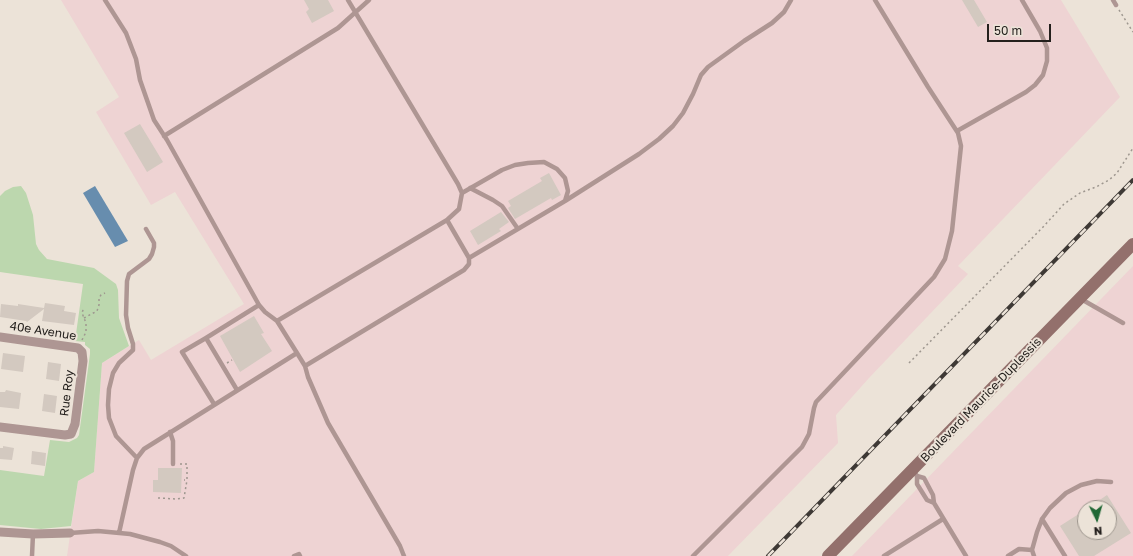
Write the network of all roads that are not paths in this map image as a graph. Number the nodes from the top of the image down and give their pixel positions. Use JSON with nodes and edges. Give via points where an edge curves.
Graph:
{"nodes":[{"id":1,"x":105,"y":0,"type":"edge"},
{"id":2,"x":348,"y":0,"type":"edge"},
{"id":3,"x":369,"y":0,"type":"edge"},
{"id":4,"x":791,"y":0,"type":"edge"},
{"id":5,"x":875,"y":0,"type":"edge"},
{"id":6,"x":1022,"y":0,"type":"edge"},
{"id":7,"x":1114,"y":0,"type":"edge"},
{"id":8,"x":1116,"y":5,"type":"road end"},
{"id":9,"x":355,"y":12,"type":"junction"},
{"id":10,"x":957,"y":131,"type":"junction"},
{"id":11,"x":164,"y":136,"type":"junction"},
{"id":12,"x":470,"y":188,"type":"junction"},
{"id":13,"x":462,"y":192,"type":"junction"},
{"id":14,"x":565,"y":201,"type":"junction"},
{"id":15,"x":447,"y":220,"type":"junction"},
{"id":16,"x":146,"y":229,"type":"dead end"},
{"id":17,"x":518,"y":229,"type":"junction"},
{"id":18,"x":1133,"y":244,"type":"edge"},
{"id":19,"x":469,"y":258,"type":"junction"},
{"id":20,"x":1080,"y":299,"type":"junction"},
{"id":21,"x":259,"y":305,"type":"junction"},
{"id":22,"x":278,"y":321,"type":"junction"},
{"id":23,"x":1123,"y":323,"type":"dead end"},
{"id":24,"x":0,"y":337,"type":"edge"},
{"id":25,"x":206,"y":338,"type":"junction"},
{"id":26,"x":82,"y":352,"type":"joint"},
{"id":27,"x":297,"y":353,"type":"junction"},
{"id":28,"x":305,"y":366,"type":"junction"},
{"id":29,"x":237,"y":390,"type":"junction"},
{"id":30,"x":214,"y":404,"type":"junction"},
{"id":31,"x":0,"y":426,"type":"edge"},
{"id":32,"x":170,"y":432,"type":"junction"},
{"id":33,"x":137,"y":458,"type":"junction"},
{"id":34,"x":174,"y":464,"type":"dead end"},
{"id":35,"x":915,"y":473,"type":"junction"},
{"id":36,"x":1111,"y":482,"type":"dead end"},
{"id":37,"x":934,"y":503,"type":"junction"},
{"id":38,"x":944,"y":519,"type":"junction"},
{"id":39,"x":1042,"y":519,"type":"junction"},
{"id":40,"x":0,"y":532,"type":"edge"},
{"id":41,"x":70,"y":533,"type":"joint"},
{"id":42,"x":119,"y":533,"type":"junction"},
{"id":43,"x":33,"y":534,"type":"junction"},
{"id":44,"x":1032,"y":550,"type":"junction"},
{"id":45,"x":32,"y":556,"type":"edge"},
{"id":46,"x":186,"y":556,"type":"edge"},
{"id":47,"x":294,"y":556,"type":"edge"},
{"id":48,"x":300,"y":556,"type":"edge"},
{"id":49,"x":404,"y":556,"type":"edge"},
{"id":50,"x":693,"y":556,"type":"edge"},
{"id":51,"x":828,"y":556,"type":"edge"},
{"id":52,"x":884,"y":556,"type":"edge"},
{"id":53,"x":966,"y":556,"type":"edge"},
{"id":54,"x":1008,"y":556,"type":"edge"},
{"id":55,"x":1034,"y":556,"type":"edge"},
{"id":56,"x":1065,"y":556,"type":"edge"}],
"edges":[{"from":1,"to":11,"type":"lane","via":[[126,33],[154,120]]},
{"from":2,"to":9,"type":"lane"},
{"from":3,"to":9,"type":"lane"},
{"from":4,"to":14,"type":"lane","via":[[784,12],[772,23],[708,67],[673,126],[639,154]]},
{"from":5,"to":10,"type":"lane"},
{"from":6,"to":10,"type":"lane","via":[[1047,48],[1048,61],[1043,75],[1026,92]]},
{"from":7,"to":8,"type":"lane"},
{"from":9,"to":11,"type":"lane","via":[[338,28]]},
{"from":9,"to":13,"type":"lane","via":[[452,171]]},
{"from":10,"to":50,"type":"lane","via":[[961,146],[952,231],[946,259],[934,277],[816,402],[809,434],[802,447]]},
{"from":11,"to":21,"type":"lane"},
{"from":12,"to":13,"type":"lane"},
{"from":12,"to":14,"type":"lane","via":[[515,165],[544,162],[557,168],[565,178],[568,191]]},
{"from":12,"to":17,"type":"lane","via":[[502,206]]},
{"from":13,"to":15,"type":"lane","via":[[459,209]]},
{"from":14,"to":17,"type":"lane"},
{"from":15,"to":19,"type":"lane"},
{"from":15,"to":22,"type":"lane"},
{"from":16,"to":33,"type":"lane","via":[[154,243],[152,254],[129,274],[127,281],[126,315],[132,350],[113,373],[108,405],[109,418],[116,436]]},
{"from":17,"to":19,"type":"lane"},
{"from":18,"to":20,"type":"street","name":"Boulevard Maurice-Duplessis"},
{"from":19,"to":28,"type":"lane","via":[[469,264],[464,270]]},
{"from":20,"to":23,"type":"lane"},
{"from":20,"to":35,"type":"street","name":"Boulevard Maurice-Duplessis"},
{"from":21,"to":22,"type":"lane","via":[[264,312]]},
{"from":21,"to":25,"type":"lane"},
{"from":22,"to":27,"type":"lane"},
{"from":24,"to":26,"type":"street","name":"40e Avenue","via":[[78,348]]},
{"from":25,"to":29,"type":"lane"},
{"from":25,"to":30,"type":"lane","via":[[182,352]]},
{"from":26,"to":31,"type":"street","name":"Rue Roy","via":[[75,424],[69,435]]},
{"from":27,"to":28,"type":"lane"},
{"from":27,"to":29,"type":"lane"},
{"from":28,"to":49,"type":"lane","via":[[328,423]]},
{"from":29,"to":30,"type":"lane"},
{"from":30,"to":32,"type":"lane"},
{"from":32,"to":33,"type":"lane","via":[[144,449]]},
{"from":32,"to":34,"type":"lane"},
{"from":33,"to":42,"type":"lane"},
{"from":35,"to":37,"type":"lane","via":[[924,478],[933,495]]},
{"from":35,"to":37,"type":"lane","via":[[917,484],[927,500]]},
{"from":35,"to":51,"type":"street","name":"Boulevard Maurice-Duplessis"},
{"from":36,"to":39,"type":"lane","via":[[1096,481],[1066,493]]},
{"from":37,"to":38,"type":"lane"},
{"from":38,"to":52,"type":"lane"},
{"from":38,"to":53,"type":"lane"},
{"from":39,"to":44,"type":"lane"},
{"from":39,"to":56,"type":"lane"},
{"from":40,"to":43,"type":"street"},
{"from":41,"to":42,"type":"lane"},
{"from":41,"to":43,"type":"street"},
{"from":42,"to":46,"type":"lane","via":[[160,542]]},
{"from":43,"to":45,"type":"lane"},
{"from":44,"to":54,"type":"lane","via":[[1019,549]]},
{"from":44,"to":55,"type":"lane"},
{"from":47,"to":48,"type":"lane"}]}
